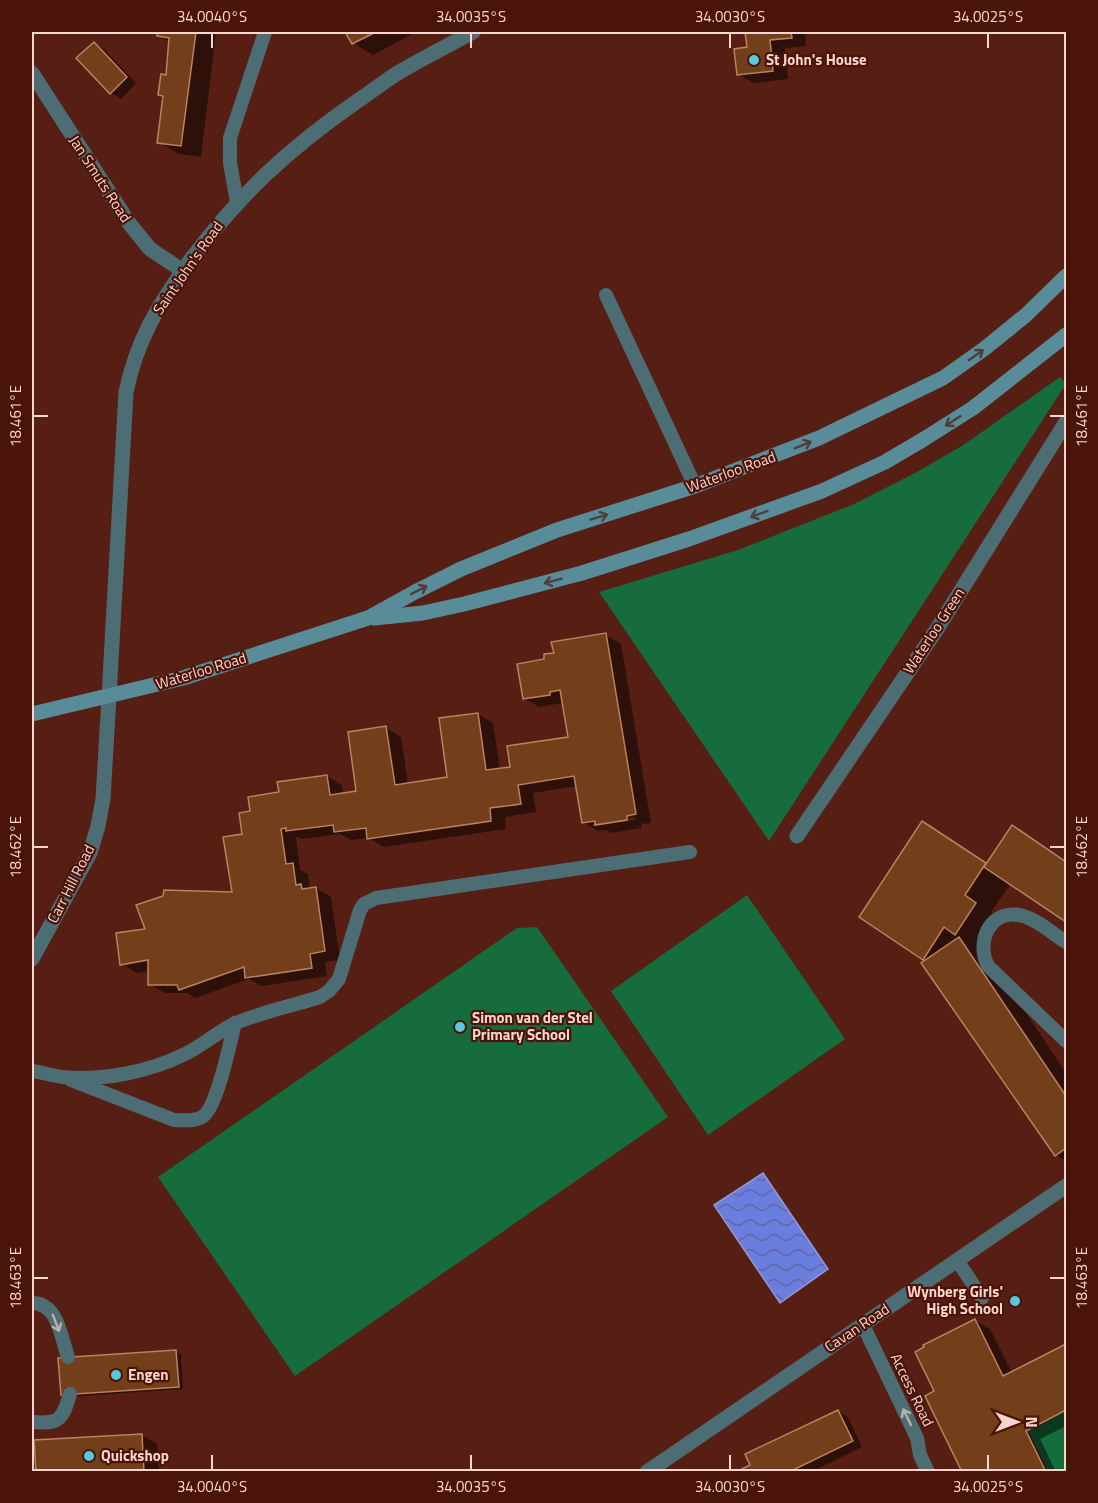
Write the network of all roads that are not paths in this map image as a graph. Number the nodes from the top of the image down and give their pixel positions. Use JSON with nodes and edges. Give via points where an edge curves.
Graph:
{"nodes":[{"id":1,"x":265,"y":32,"type":"edge"},
{"id":2,"x":473,"y":32,"type":"edge"},
{"id":3,"x":32,"y":73,"type":"edge"},
{"id":4,"x":237,"y":202,"type":"junction"},
{"id":5,"x":183,"y":271,"type":"junction"},
{"id":6,"x":1066,"y":276,"type":"edge"},
{"id":7,"x":606,"y":296,"type":"dead end"},
{"id":8,"x":1066,"y":335,"type":"edge"},
{"id":9,"x":1066,"y":422,"type":"edge"},
{"id":10,"x":695,"y":486,"type":"junction"},
{"id":11,"x":368,"y":618,"type":"junction"},
{"id":12,"x":109,"y":697,"type":"junction"},
{"id":13,"x":32,"y":714,"type":"edge"},
{"id":14,"x":797,"y":836,"type":"dead end"},
{"id":15,"x":690,"y":852,"type":"dead end"},
{"id":16,"x":1066,"y":942,"type":"edge"},
{"id":17,"x":32,"y":959,"type":"edge"},
{"id":18,"x":235,"y":1023,"type":"junction"},
{"id":19,"x":1066,"y":1041,"type":"edge"},
{"id":20,"x":32,"y":1071,"type":"edge"},
{"id":21,"x":62,"y":1077,"type":"junction"},
{"id":22,"x":1066,"y":1186,"type":"edge"},
{"id":23,"x":957,"y":1260,"type":"junction"},
{"id":24,"x":981,"y":1298,"type":"dead end"},
{"id":25,"x":32,"y":1302,"type":"edge"},
{"id":26,"x":862,"y":1325,"type":"junction"},
{"id":27,"x":68,"y":1357,"type":"dead end"},
{"id":28,"x":70,"y":1394,"type":"dead end"},
{"id":29,"x":32,"y":1422,"type":"edge"},
{"id":30,"x":647,"y":1472,"type":"edge"},
{"id":31,"x":928,"y":1472,"type":"edge"}],
"edges":[{"from":1,"to":4,"type":"lane","via":[[230,138]]},
{"from":2,"to":4,"type":"street","name":"Saint John's Road","via":[[399,72],[307,137]]},
{"from":3,"to":5,"type":"street","name":"Jan Smuts Road","via":[[129,224],[150,249]]},
{"from":4,"to":5,"type":"street","name":"Saint John's Road"},
{"from":5,"to":12,"type":"street","name":"Saint John's Road","via":[[143,337],[126,392]]},
{"from":10,"to":6,"type":"main road","name":"Waterloo Road","one_way":true,"via":[[819,438],[943,378],[1026,315]]},
{"from":7,"to":10,"type":"lane"},
{"from":8,"to":11,"type":"main road","name":"Waterloo Road","one_way":true,"via":[[973,408],[885,462],[822,491],[582,573],[423,613]]},
{"from":9,"to":14,"type":"street","name":"Waterloo Green","via":[[936,629]]},
{"from":11,"to":10,"type":"main road","name":"Waterloo Road","one_way":true,"via":[[461,569],[557,530]]},
{"from":11,"to":12,"type":"main road","name":"Waterloo Road","via":[[190,676]]},
{"from":12,"to":13,"type":"main road","name":"Waterloo Road"},
{"from":12,"to":17,"type":"street","name":"Carr Hill Road","via":[[98,826],[90,853]]},
{"from":15,"to":18,"type":"lane","via":[[370,900],[360,910],[339,979],[330,992]]},
{"from":16,"to":19,"type":"lane","via":[[1033,920],[1015,914],[996,920],[982,947],[988,966]]},
{"from":18,"to":21,"type":"lane","via":[[183,1055],[154,1066],[93,1077]]},
{"from":18,"to":21,"type":"lane","via":[[213,1105],[204,1117],[192,1121],[174,1120]]},
{"from":20,"to":21,"type":"lane"},
{"from":22,"to":23,"type":"street","name":"Cavan Road"},
{"from":23,"to":24,"type":"lane"},
{"from":23,"to":26,"type":"street","name":"Cavan Road"},
{"from":25,"to":27,"type":"lane","one_way":true,"via":[[45,1305],[55,1316]]},
{"from":26,"to":30,"type":"street","name":"Cavan Road"},
{"from":31,"to":26,"type":"lane","name":"Access Road","one_way":true,"via":[[917,1438]]},
{"from":28,"to":29,"type":"lane","via":[[58,1418],[51,1423]]}]}
